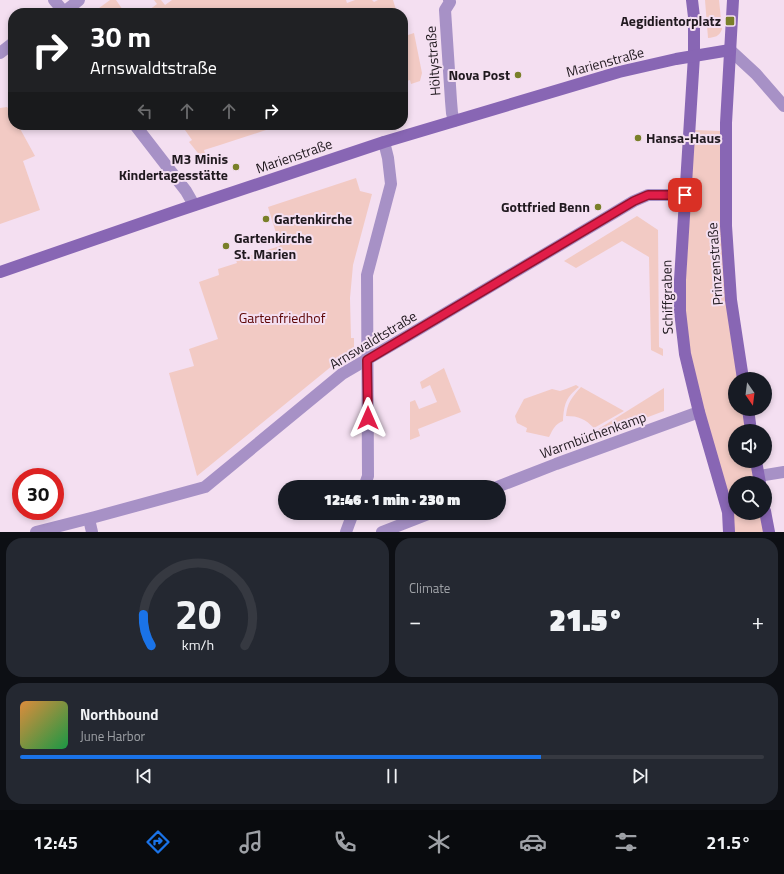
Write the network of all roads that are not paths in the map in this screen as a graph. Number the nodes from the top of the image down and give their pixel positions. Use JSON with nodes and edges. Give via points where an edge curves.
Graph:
{"nodes":[{"id":1,"x":79,"y":0,"type":"edge"},
{"id":2,"x":692,"y":0,"type":"edge"},
{"id":3,"x":733,"y":0,"type":"edge"},
{"id":4,"x":451,"y":1,"type":"edge"},
{"id":5,"x":69,"y":8,"type":"edge"},
{"id":6,"x":8,"y":47,"type":"edge"},
{"id":7,"x":730,"y":50,"type":"junction"},
{"id":8,"x":0,"y":54,"type":"edge"},
{"id":9,"x":694,"y":56,"type":"junction"},
{"id":10,"x":784,"y":106,"type":"edge"},
{"id":11,"x":454,"y":121,"type":"junction"},
{"id":12,"x":139,"y":130,"type":"edge"},
{"id":13,"x":384,"y":142,"type":"junction"},
{"id":14,"x":685,"y":195,"type":"junction"},
{"id":15,"x":194,"y":205,"type":"junction"},
{"id":16,"x":0,"y":272,"type":"edge"},
{"id":17,"x":367,"y":360,"type":"junction"},
{"id":18,"x":742,"y":372,"type":"edge"},
{"id":19,"x":699,"y":412,"type":"junction"},
{"id":20,"x":784,"y":472,"type":"edge"},
{"id":21,"x":772,"y":476,"type":"edge"},
{"id":22,"x":367,"y":480,"type":"edge"},
{"id":23,"x":506,"y":484,"type":"edge"},
{"id":24,"x":89,"y":519,"type":"junction"},
{"id":25,"x":350,"y":520,"type":"edge"},
{"id":26,"x":413,"y":520,"type":"edge"},
{"id":27,"x":767,"y":520,"type":"edge"},
{"id":28,"x":36,"y":532,"type":"edge"},
{"id":29,"x":92,"y":532,"type":"edge"},
{"id":30,"x":346,"y":532,"type":"edge"},
{"id":31,"x":382,"y":532,"type":"edge"},
{"id":32,"x":729,"y":532,"type":"edge"},
{"id":33,"x":769,"y":532,"type":"edge"}],
"edges":[{"from":1,"to":5,"type":"street"},
{"from":2,"to":9,"type":"main road"},
{"from":3,"to":7,"type":"main road"},
{"from":4,"to":11,"type":"street","name":"Höltystraße","via":[[444,10],[450,101]]},
{"from":6,"to":8,"type":"street"},
{"from":7,"to":9,"type":"main road"},
{"from":7,"to":10,"type":"street","via":[[756,74]]},
{"from":7,"to":18,"type":"main road","name":"Prinzenstraße","via":[[726,123],[726,226],[732,300]]},
{"from":9,"to":11,"type":"main road","name":"Marienstraße","via":[[619,72]]},
{"from":9,"to":14,"type":"main road","name":"Schiffgraben"},
{"from":11,"to":13,"type":"main road","name":"Marienstraße"},
{"from":12,"to":15,"type":"street"},
{"from":13,"to":15,"type":"main road","name":"Marienstraße"},
{"from":13,"to":17,"type":"street","via":[[391,184],[367,275]]},
{"from":14,"to":17,"type":"street","name":"Arnswaldtstraße","via":[[648,195],[634,201]]},
{"from":14,"to":19,"type":"main road","name":"Schiffgraben","via":[[680,311],[685,354]]},
{"from":15,"to":16,"type":"main road","name":"Marienstraße"},
{"from":17,"to":22,"type":"street"},
{"from":17,"to":24,"type":"street","name":"Arnswaldtstraße","via":[[342,374],[205,487]]},
{"from":19,"to":23,"type":"street","name":"Warmbüchenkamp"},
{"from":19,"to":32,"type":"main road","name":"Schiffgraben","via":[[728,512]]},
{"from":20,"to":21,"type":"street"},
{"from":24,"to":28,"type":"street","name":"Arnswaldtstraße"},
{"from":24,"to":29,"type":"street"},
{"from":25,"to":30,"type":"street"},
{"from":26,"to":31,"type":"street"},
{"from":27,"to":33,"type":"main road"}]}
